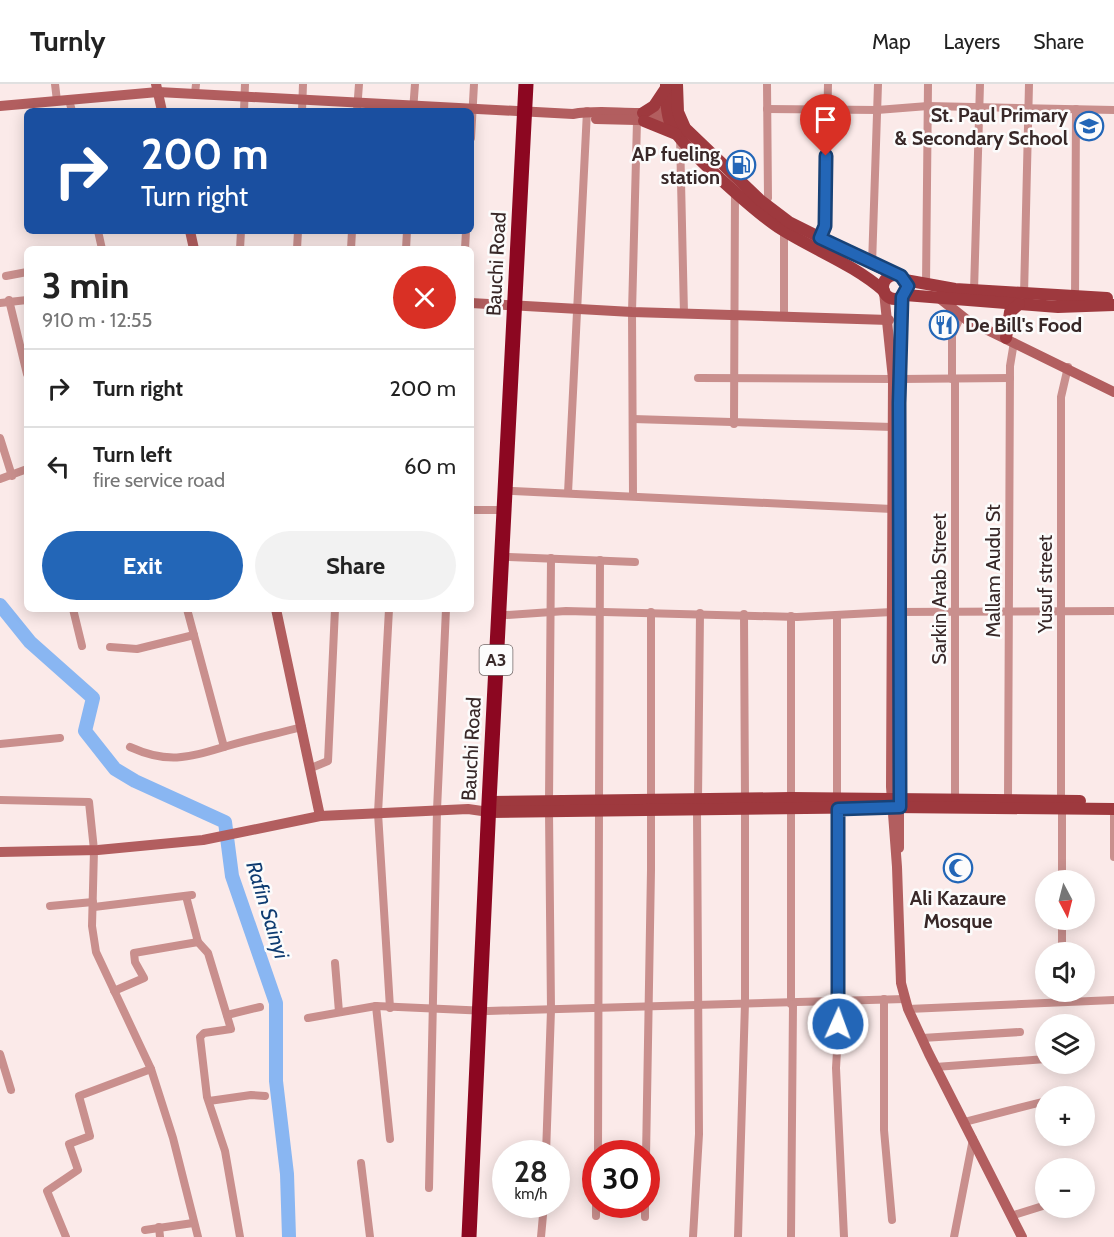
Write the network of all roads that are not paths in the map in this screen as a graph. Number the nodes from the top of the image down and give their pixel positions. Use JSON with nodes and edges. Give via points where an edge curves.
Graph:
{"nodes":[{"id":1,"x":55,"y":84,"type":"edge"},
{"id":2,"x":245,"y":84,"type":"edge"},
{"id":3,"x":303,"y":84,"type":"edge"},
{"id":4,"x":359,"y":84,"type":"edge"},
{"id":5,"x":415,"y":84,"type":"edge"},
{"id":6,"x":474,"y":84,"type":"edge"},
{"id":7,"x":526,"y":84,"type":"edge"},
{"id":8,"x":533,"y":84,"type":"edge"},
{"id":9,"x":767,"y":84,"type":"edge"},
{"id":10,"x":828,"y":84,"type":"edge"},
{"id":11,"x":878,"y":84,"type":"edge"},
{"id":12,"x":928,"y":84,"type":"edge"},
{"id":13,"x":980,"y":84,"type":"edge"},
{"id":14,"x":1029,"y":84,"type":"edge"},
{"id":15,"x":669,"y":85,"type":"edge"},
{"id":16,"x":157,"y":88,"type":"edge"},
{"id":17,"x":196,"y":89,"type":"edge"},
{"id":18,"x":244,"y":97,"type":"junction"},
{"id":19,"x":57,"y":101,"type":"junction"},
{"id":20,"x":302,"y":105,"type":"edge"},
{"id":21,"x":0,"y":106,"type":"edge"},
{"id":22,"x":71,"y":106,"type":"edge"},
{"id":23,"x":928,"y":106,"type":"junction"},
{"id":24,"x":357,"y":107,"type":"edge"},
{"id":25,"x":979,"y":107,"type":"junction"},
{"id":26,"x":161,"y":108,"type":"edge"},
{"id":27,"x":244,"y":108,"type":"edge"},
{"id":28,"x":413,"y":108,"type":"edge"},
{"id":29,"x":473,"y":108,"type":"joint"},
{"id":30,"x":474,"y":108,"type":"edge"},
{"id":31,"x":1029,"y":108,"type":"junction"},
{"id":32,"x":767,"y":109,"type":"junction"},
{"id":33,"x":828,"y":110,"type":"junction"},
{"id":34,"x":877,"y":110,"type":"junction"},
{"id":35,"x":1076,"y":110,"type":"junction"},
{"id":36,"x":1114,"y":110,"type":"edge"},
{"id":37,"x":528,"y":111,"type":"junction"},
{"id":38,"x":587,"y":115,"type":"junction"},
{"id":39,"x":641,"y":118,"type":"junction"},
{"id":40,"x":677,"y":123,"type":"junction"},
{"id":41,"x":735,"y":191,"type":"junction"},
{"id":42,"x":763,"y":209,"type":"junction"},
{"id":43,"x":784,"y":231,"type":"junction"},
{"id":44,"x":817,"y":243,"type":"junction"},
{"id":45,"x":873,"y":265,"type":"junction"},
{"id":46,"x":24,"y":273,"type":"edge"},
{"id":47,"x":6,"y":276,"type":"dead end"},
{"id":48,"x":900,"y":278,"type":"junction"},
{"id":49,"x":926,"y":285,"type":"junction"},
{"id":50,"x":884,"y":291,"type":"junction"},
{"id":51,"x":975,"y":291,"type":"junction"},
{"id":52,"x":904,"y":296,"type":"junction"},
{"id":53,"x":938,"y":297,"type":"junction"},
{"id":54,"x":1114,"y":298,"type":"edge"},
{"id":55,"x":1021,"y":299,"type":"junction"},
{"id":56,"x":24,"y":300,"type":"edge"},
{"id":57,"x":5,"y":302,"type":"edge"},
{"id":58,"x":1075,"y":302,"type":"junction"},
{"id":59,"x":474,"y":303,"type":"edge"},
{"id":60,"x":1114,"y":305,"type":"edge"},
{"id":61,"x":518,"y":306,"type":"junction"},
{"id":62,"x":575,"y":310,"type":"junction"},
{"id":63,"x":632,"y":312,"type":"junction"},
{"id":64,"x":684,"y":314,"type":"junction"},
{"id":65,"x":733,"y":315,"type":"junction"},
{"id":66,"x":784,"y":316,"type":"junction"},
{"id":67,"x":961,"y":316,"type":"junction"},
{"id":68,"x":889,"y":320,"type":"junction"},
{"id":69,"x":1010,"y":340,"type":"junction"},
{"id":70,"x":24,"y":364,"type":"edge"},
{"id":71,"x":1068,"y":367,"type":"junction"},
{"id":72,"x":698,"y":378,"type":"dead end"},
{"id":73,"x":733,"y":378,"type":"junction"},
{"id":74,"x":1010,"y":378,"type":"junction"},
{"id":75,"x":896,"y":379,"type":"junction"},
{"id":76,"x":953,"y":379,"type":"junction"},
{"id":77,"x":1114,"y":392,"type":"edge"},
{"id":78,"x":633,"y":419,"type":"junction"},
{"id":79,"x":734,"y":424,"type":"junction"},
{"id":80,"x":892,"y":428,"type":"junction"},
{"id":81,"x":0,"y":438,"type":"edge"},
{"id":82,"x":24,"y":470,"type":"edge"},
{"id":83,"x":12,"y":476,"type":"junction"},
{"id":84,"x":0,"y":479,"type":"edge"},
{"id":85,"x":513,"y":490,"type":"junction"},
{"id":86,"x":568,"y":493,"type":"junction"},
{"id":87,"x":633,"y":496,"type":"junction"},
{"id":88,"x":892,"y":509,"type":"junction"},
{"id":89,"x":474,"y":510,"type":"edge"},
{"id":90,"x":504,"y":510,"type":"junction"},
{"id":91,"x":509,"y":556,"type":"junction"},
{"id":92,"x":551,"y":558,"type":"junction"},
{"id":93,"x":600,"y":560,"type":"junction"},
{"id":94,"x":635,"y":562,"type":"dead end"},
{"id":95,"x":600,"y":611,"type":"junction"},
{"id":96,"x":1062,"y":611,"type":"junction"},
{"id":97,"x":1114,"y":611,"type":"edge"},
{"id":98,"x":74,"y":612,"type":"edge"},
{"id":99,"x":188,"y":612,"type":"edge"},
{"id":100,"x":277,"y":612,"type":"edge"},
{"id":101,"x":335,"y":612,"type":"edge"},
{"id":102,"x":389,"y":612,"type":"edge"},
{"id":103,"x":446,"y":612,"type":"edge"},
{"id":104,"x":550,"y":612,"type":"junction"},
{"id":105,"x":651,"y":612,"type":"junction"},
{"id":106,"x":896,"y":612,"type":"junction"},
{"id":107,"x":956,"y":612,"type":"junction"},
{"id":108,"x":1010,"y":612,"type":"junction"},
{"id":109,"x":700,"y":613,"type":"junction"},
{"id":110,"x":744,"y":614,"type":"junction"},
{"id":111,"x":507,"y":615,"type":"junction"},
{"id":112,"x":837,"y":615,"type":"junction"},
{"id":113,"x":791,"y":616,"type":"junction"},
{"id":114,"x":194,"y":635,"type":"junction"},
{"id":115,"x":82,"y":645,"type":"dead end"},
{"id":116,"x":110,"y":646,"type":"dead end"},
{"id":117,"x":302,"y":727,"type":"junction"},
{"id":118,"x":60,"y":738,"type":"dead end"},
{"id":119,"x":0,"y":744,"type":"edge"},
{"id":120,"x":130,"y":747,"type":"dead end"},
{"id":121,"x":224,"y":747,"type":"junction"},
{"id":122,"x":310,"y":768,"type":"junction"},
{"id":123,"x":955,"y":799,"type":"junction"},
{"id":124,"x":0,"y":800,"type":"edge"},
{"id":125,"x":1008,"y":800,"type":"junction"},
{"id":126,"x":1114,"y":801,"type":"edge"},
{"id":127,"x":896,"y":803,"type":"junction"},
{"id":128,"x":791,"y":804,"type":"junction"},
{"id":129,"x":838,"y":804,"type":"junction"},
{"id":130,"x":599,"y":805,"type":"junction"},
{"id":131,"x":698,"y":805,"type":"junction"},
{"id":132,"x":745,"y":805,"type":"junction"},
{"id":133,"x":1062,"y":805,"type":"junction"},
{"id":134,"x":549,"y":806,"type":"junction"},
{"id":135,"x":649,"y":806,"type":"junction"},
{"id":136,"x":490,"y":808,"type":"junction"},
{"id":137,"x":1114,"y":809,"type":"edge"},
{"id":138,"x":437,"y":810,"type":"junction"},
{"id":139,"x":378,"y":813,"type":"junction"},
{"id":140,"x":320,"y":816,"type":"junction"},
{"id":141,"x":94,"y":850,"type":"junction"},
{"id":142,"x":0,"y":852,"type":"edge"},
{"id":143,"x":1114,"y":857,"type":"edge"},
{"id":144,"x":1062,"y":870,"type":"edge"},
{"id":145,"x":94,"y":904,"type":"junction"},
{"id":146,"x":50,"y":906,"type":"dead end"},
{"id":147,"x":198,"y":942,"type":"junction"},
{"id":148,"x":335,"y":963,"type":"dead end"},
{"id":149,"x":114,"y":991,"type":"junction"},
{"id":150,"x":1035,"y":997,"type":"edge"},
{"id":151,"x":884,"y":999,"type":"junction"},
{"id":152,"x":1095,"y":999,"type":"edge"},
{"id":153,"x":1114,"y":1000,"type":"edge"},
{"id":154,"x":840,"y":1002,"type":"junction"},
{"id":155,"x":699,"y":1003,"type":"junction"},
{"id":156,"x":745,"y":1004,"type":"junction"},
{"id":157,"x":792,"y":1004,"type":"junction"},
{"id":158,"x":907,"y":1004,"type":"junction"},
{"id":159,"x":376,"y":1006,"type":"junction"},
{"id":160,"x":650,"y":1006,"type":"junction"},
{"id":161,"x":261,"y":1008,"type":"dead end"},
{"id":162,"x":390,"y":1008,"type":"junction"},
{"id":163,"x":598,"y":1008,"type":"junction"},
{"id":164,"x":434,"y":1009,"type":"junction"},
{"id":165,"x":551,"y":1010,"type":"junction"},
{"id":166,"x":485,"y":1011,"type":"junction"},
{"id":167,"x":339,"y":1012,"type":"junction"},
{"id":168,"x":226,"y":1015,"type":"junction"},
{"id":169,"x":308,"y":1018,"type":"dead end"},
{"id":170,"x":1020,"y":1032,"type":"dead end"},
{"id":171,"x":922,"y":1038,"type":"junction"},
{"id":172,"x":0,"y":1054,"type":"edge"},
{"id":173,"x":1035,"y":1060,"type":"edge"},
{"id":174,"x":935,"y":1067,"type":"junction"},
{"id":175,"x":151,"y":1069,"type":"junction"},
{"id":176,"x":11,"y":1090,"type":"dead end"},
{"id":177,"x":265,"y":1096,"type":"dead end"},
{"id":178,"x":209,"y":1101,"type":"junction"},
{"id":179,"x":1035,"y":1104,"type":"edge"},
{"id":180,"x":964,"y":1122,"type":"junction"},
{"id":181,"x":390,"y":1139,"type":"dead end"},
{"id":182,"x":973,"y":1139,"type":"junction"},
{"id":183,"x":546,"y":1140,"type":"edge"},
{"id":184,"x":598,"y":1140,"type":"edge"},
{"id":185,"x":646,"y":1140,"type":"edge"},
{"id":186,"x":361,"y":1163,"type":"dead end"},
{"id":187,"x":429,"y":1188,"type":"dead end"},
{"id":188,"x":1035,"y":1208,"type":"edge"},
{"id":189,"x":1011,"y":1216,"type":"junction"},
{"id":190,"x":543,"y":1218,"type":"edge"},
{"id":191,"x":892,"y":1220,"type":"dead end"},
{"id":192,"x":193,"y":1223,"type":"junction"},
{"id":193,"x":159,"y":1227,"type":"junction"},
{"id":194,"x":145,"y":1230,"type":"dead end"},
{"id":195,"x":66,"y":1237,"type":"edge"},
{"id":196,"x":160,"y":1237,"type":"edge"},
{"id":197,"x":198,"y":1237,"type":"edge"},
{"id":198,"x":240,"y":1237,"type":"edge"},
{"id":199,"x":369,"y":1237,"type":"edge"},
{"id":200,"x":470,"y":1237,"type":"edge"},
{"id":201,"x":477,"y":1237,"type":"edge"},
{"id":202,"x":541,"y":1237,"type":"edge"},
{"id":203,"x":693,"y":1237,"type":"edge"},
{"id":204,"x":738,"y":1237,"type":"edge"},
{"id":205,"x":791,"y":1237,"type":"edge"},
{"id":206,"x":843,"y":1237,"type":"edge"},
{"id":207,"x":954,"y":1237,"type":"edge"},
{"id":208,"x":1022,"y":1237,"type":"edge"}],
"edges":[{"from":1,"to":19,"type":"street"},
{"from":2,"to":18,"type":"street"},
{"from":3,"to":20,"type":"street"},
{"from":4,"to":24,"type":"street"},
{"from":5,"to":28,"type":"street"},
{"from":6,"to":29,"type":"street"},
{"from":7,"to":37,"type":"highway","name":"Bauchi Road","number":"A3"},
{"from":8,"to":37,"type":"highway","name":"Bauchi Road","number":"A3"},
{"from":9,"to":32,"type":"street"},
{"from":10,"to":33,"type":"street"},
{"from":11,"to":34,"type":"street"},
{"from":12,"to":23,"type":"street"},
{"from":13,"to":25,"type":"street"},
{"from":14,"to":31,"type":"street"},
{"from":15,"to":39,"type":"main road"},
{"from":15,"to":40,"type":"main road"},
{"from":16,"to":17,"type":"street"},
{"from":16,"to":22,"type":"street"},
{"from":16,"to":26,"type":"street"},
{"from":17,"to":18,"type":"street"},
{"from":18,"to":20,"type":"street"},
{"from":18,"to":27,"type":"street"},
{"from":19,"to":21,"type":"street"},
{"from":19,"to":22,"type":"street"},
{"from":20,"to":24,"type":"street"},
{"from":23,"to":25,"type":"street"},
{"from":23,"to":34,"type":"street"},
{"from":23,"to":49,"type":"street"},
{"from":24,"to":28,"type":"street"},
{"from":25,"to":31,"type":"street"},
{"from":25,"to":51,"type":"street"},
{"from":28,"to":29,"type":"street"},
{"from":30,"to":37,"type":"street"},
{"from":31,"to":35,"type":"street"},
{"from":31,"to":55,"type":"street"},
{"from":32,"to":33,"type":"street"},
{"from":32,"to":42,"type":"street"},
{"from":33,"to":34,"type":"street"},
{"from":33,"to":44,"type":"street","via":[[825,226]]},
{"from":34,"to":45,"type":"street"},
{"from":35,"to":36,"type":"street"},
{"from":35,"to":58,"type":"street"},
{"from":37,"to":38,"type":"street"},
{"from":37,"to":61,"type":"highway","name":"Bauchi Road","number":"A3"},
{"from":38,"to":39,"type":"street"},
{"from":38,"to":62,"type":"street"},
{"from":39,"to":40,"type":"main road"},
{"from":39,"to":40,"type":"street"},
{"from":39,"to":63,"type":"street"},
{"from":40,"to":41,"type":"main road"},
{"from":40,"to":42,"type":"main road"},
{"from":40,"to":64,"type":"street"},
{"from":41,"to":42,"type":"main road"},
{"from":41,"to":65,"type":"street"},
{"from":42,"to":43,"type":"main road"},
{"from":42,"to":44,"type":"main road"},
{"from":43,"to":44,"type":"main road"},
{"from":43,"to":66,"type":"street"},
{"from":44,"to":45,"type":"main road"},
{"from":44,"to":50,"type":"main road"},
{"from":45,"to":48,"type":"main road"},
{"from":46,"to":47,"type":"street"},
{"from":48,"to":49,"type":"main road"},
{"from":48,"to":50,"type":"main road","via":[[885,280]]},
{"from":48,"to":52,"type":"main road","via":[[908,288]]},
{"from":49,"to":51,"type":"main road"},
{"from":50,"to":52,"type":"main road","via":[[891,298]]},
{"from":50,"to":68,"type":"street"},
{"from":51,"to":55,"type":"main road"},
{"from":52,"to":53,"type":"main road"},
{"from":52,"to":75,"type":"street"},
{"from":53,"to":55,"type":"main road"},
{"from":53,"to":67,"type":"street"},
{"from":54,"to":58,"type":"main road"},
{"from":55,"to":58,"type":"main road"},
{"from":55,"to":69,"type":"main road","via":[[1010,312]]},
{"from":56,"to":57,"type":"street"},
{"from":57,"to":70,"type":"street"},
{"from":58,"to":60,"type":"main road"},
{"from":59,"to":61,"type":"street"},
{"from":61,"to":62,"type":"street"},
{"from":61,"to":85,"type":"highway","name":"Bauchi Road","number":"A3"},
{"from":61,"to":90,"type":"highway","name":"Bauchi Road","number":"A3"},
{"from":62,"to":63,"type":"street"},
{"from":62,"to":86,"type":"street"},
{"from":63,"to":64,"type":"street"},
{"from":63,"to":78,"type":"street"},
{"from":64,"to":65,"type":"street"},
{"from":65,"to":66,"type":"street"},
{"from":65,"to":73,"type":"street"},
{"from":66,"to":68,"type":"street"},
{"from":67,"to":69,"type":"street"},
{"from":67,"to":76,"type":"street","name":"Sarkin Arab Street","via":[[952,335]]},
{"from":68,"to":75,"type":"street"},
{"from":69,"to":71,"type":"street"},
{"from":69,"to":74,"type":"street","name":"Mallam Audu St"},
{"from":71,"to":77,"type":"street"},
{"from":71,"to":96,"type":"street","name":"Yusuf street","via":[[1061,397]]},
{"from":72,"to":73,"type":"street"},
{"from":73,"to":75,"type":"street"},
{"from":73,"to":79,"type":"street"},
{"from":74,"to":76,"type":"street"},
{"from":74,"to":108,"type":"street","name":"Mallam Audu St"},
{"from":75,"to":76,"type":"street"},
{"from":75,"to":80,"type":"street"},
{"from":75,"to":106,"type":"street"},
{"from":76,"to":107,"type":"street","name":"Sarkin Arab Street"},
{"from":78,"to":79,"type":"street"},
{"from":78,"to":87,"type":"street"},
{"from":79,"to":80,"type":"street"},
{"from":80,"to":88,"type":"street"},
{"from":81,"to":83,"type":"street"},
{"from":82,"to":83,"type":"street"},
{"from":83,"to":84,"type":"street"},
{"from":85,"to":86,"type":"street"},
{"from":85,"to":91,"type":"highway","name":"Bauchi Road","number":"A3"},
{"from":86,"to":87,"type":"street"},
{"from":87,"to":88,"type":"street"},
{"from":88,"to":106,"type":"street"},
{"from":89,"to":90,"type":"street"},
{"from":90,"to":136,"type":"highway","name":"Bauchi Road","number":"A3"},
{"from":91,"to":92,"type":"street"},
{"from":91,"to":111,"type":"highway","name":"Bauchi Road","number":"A3"},
{"from":92,"to":93,"type":"street"},
{"from":92,"to":104,"type":"street"},
{"from":93,"to":94,"type":"street"},
{"from":93,"to":95,"type":"street"},
{"from":95,"to":104,"type":"street"},
{"from":95,"to":105,"type":"street"},
{"from":95,"to":130,"type":"street"},
{"from":96,"to":97,"type":"street"},
{"from":96,"to":108,"type":"street"},
{"from":96,"to":133,"type":"street","name":"Yusuf street"},
{"from":98,"to":115,"type":"street"},
{"from":99,"to":114,"type":"street"},
{"from":100,"to":117,"type":"street"},
{"from":101,"to":122,"type":"street","via":[[328,760]]},
{"from":102,"to":139,"type":"street"},
{"from":103,"to":138,"type":"street"},
{"from":104,"to":111,"type":"street"},
{"from":104,"to":134,"type":"street"},
{"from":105,"to":109,"type":"street"},
{"from":105,"to":135,"type":"street"},
{"from":106,"to":107,"type":"street"},
{"from":106,"to":112,"type":"street"},
{"from":106,"to":127,"type":"street"},
{"from":107,"to":108,"type":"street"},
{"from":107,"to":123,"type":"street","name":"Sarkin Arab Street"},
{"from":108,"to":125,"type":"street","name":"Mallam Audu St"},
{"from":109,"to":110,"type":"street"},
{"from":109,"to":131,"type":"street"},
{"from":110,"to":113,"type":"street"},
{"from":110,"to":132,"type":"street"},
{"from":111,"to":136,"type":"highway","name":"Bauchi Road","number":"A3"},
{"from":112,"to":113,"type":"street"},
{"from":112,"to":129,"type":"street"},
{"from":113,"to":128,"type":"street"},
{"from":114,"to":116,"type":"street","via":[[137,649]]},
{"from":114,"to":121,"type":"street"},
{"from":117,"to":121,"type":"street"},
{"from":117,"to":122,"type":"street"},
{"from":118,"to":119,"type":"street"},
{"from":120,"to":121,"type":"street","via":[[146,754],[183,758]]},
{"from":122,"to":140,"type":"street"},
{"from":123,"to":125,"type":"main road"},
{"from":123,"to":127,"type":"main road"},
{"from":124,"to":141,"type":"street","via":[[89,802]]},
{"from":125,"to":133,"type":"main road"},
{"from":126,"to":133,"type":"main road"},
{"from":127,"to":129,"type":"main road"},
{"from":127,"to":133,"type":"main road"},
{"from":127,"to":158,"type":"street","via":[[898,956]]},
{"from":128,"to":129,"type":"main road"},
{"from":128,"to":132,"type":"main road"},
{"from":128,"to":157,"type":"street"},
{"from":129,"to":154,"type":"street"},
{"from":130,"to":134,"type":"main road"},
{"from":130,"to":135,"type":"main road"},
{"from":130,"to":163,"type":"street"},
{"from":131,"to":132,"type":"main road"},
{"from":131,"to":135,"type":"main road"},
{"from":131,"to":155,"type":"street"},
{"from":132,"to":156,"type":"street"},
{"from":133,"to":137,"type":"main road"},
{"from":133,"to":144,"type":"street","name":"Yusuf street"},
{"from":134,"to":136,"type":"main road"},
{"from":134,"to":165,"type":"street"},
{"from":135,"to":160,"type":"street"},
{"from":136,"to":138,"type":"street"},
{"from":136,"to":166,"type":"highway","name":"Bauchi Road","number":"A3"},
{"from":137,"to":143,"type":"street"},
{"from":138,"to":139,"type":"street"},
{"from":138,"to":164,"type":"street"},
{"from":139,"to":140,"type":"street"},
{"from":139,"to":162,"type":"street"},
{"from":140,"to":141,"type":"street","via":[[203,840]]},
{"from":141,"to":142,"type":"street"},
{"from":141,"to":145,"type":"street"},
{"from":145,"to":146,"type":"street"},
{"from":145,"to":147,"type":"street","via":[[189,896]]},
{"from":145,"to":149,"type":"street","via":[[96,952]]},
{"from":147,"to":149,"type":"street","via":[[134,953],[144,978]]},
{"from":147,"to":168,"type":"street","via":[[208,952]]},
{"from":148,"to":167,"type":"street"},
{"from":149,"to":175,"type":"street"},
{"from":150,"to":158,"type":"street"},
{"from":151,"to":154,"type":"street"},
{"from":151,"to":158,"type":"street"},
{"from":151,"to":191,"type":"street","via":[[884,1130]]},
{"from":152,"to":153,"type":"street"},
{"from":154,"to":157,"type":"street"},
{"from":154,"to":206,"type":"street","via":[[836,1068]]},
{"from":155,"to":156,"type":"street"},
{"from":155,"to":160,"type":"street"},
{"from":155,"to":203,"type":"street","via":[[699,1134]]},
{"from":156,"to":157,"type":"street"},
{"from":156,"to":204,"type":"street"},
{"from":157,"to":205,"type":"street"},
{"from":158,"to":171,"type":"street"},
{"from":159,"to":162,"type":"street"},
{"from":159,"to":167,"type":"street"},
{"from":159,"to":181,"type":"street"},
{"from":160,"to":163,"type":"street"},
{"from":160,"to":185,"type":"street"},
{"from":161,"to":168,"type":"street"},
{"from":162,"to":164,"type":"street"},
{"from":163,"to":165,"type":"street"},
{"from":163,"to":184,"type":"street"},
{"from":164,"to":166,"type":"street"},
{"from":164,"to":187,"type":"street"},
{"from":165,"to":166,"type":"street"},
{"from":165,"to":183,"type":"street"},
{"from":166,"to":200,"type":"highway","name":"Bauchi Road","number":"A3"},
{"from":166,"to":201,"type":"highway","name":"Bauchi Road","number":"A3"},
{"from":167,"to":169,"type":"street"},
{"from":168,"to":178,"type":"street","via":[[229,1031],[200,1034]]},
{"from":170,"to":171,"type":"street"},
{"from":171,"to":174,"type":"street"},
{"from":172,"to":176,"type":"street"},
{"from":173,"to":174,"type":"street"},
{"from":174,"to":180,"type":"street"},
{"from":175,"to":192,"type":"street","via":[[173,1138]]},
{"from":175,"to":195,"type":"street","via":[[79,1096],[90,1136],[69,1144],[78,1170],[48,1191]]},
{"from":177,"to":178,"type":"street"},
{"from":178,"to":198,"type":"street","via":[[225,1151]]},
{"from":179,"to":180,"type":"street"},
{"from":180,"to":182,"type":"street"},
{"from":182,"to":189,"type":"street"},
{"from":182,"to":207,"type":"street"},
{"from":186,"to":199,"type":"street"},
{"from":188,"to":189,"type":"street"},
{"from":189,"to":208,"type":"street"},
{"from":190,"to":202,"type":"street"},
{"from":192,"to":193,"type":"street"},
{"from":192,"to":197,"type":"street"},
{"from":193,"to":194,"type":"street"},
{"from":193,"to":196,"type":"street"}]}
